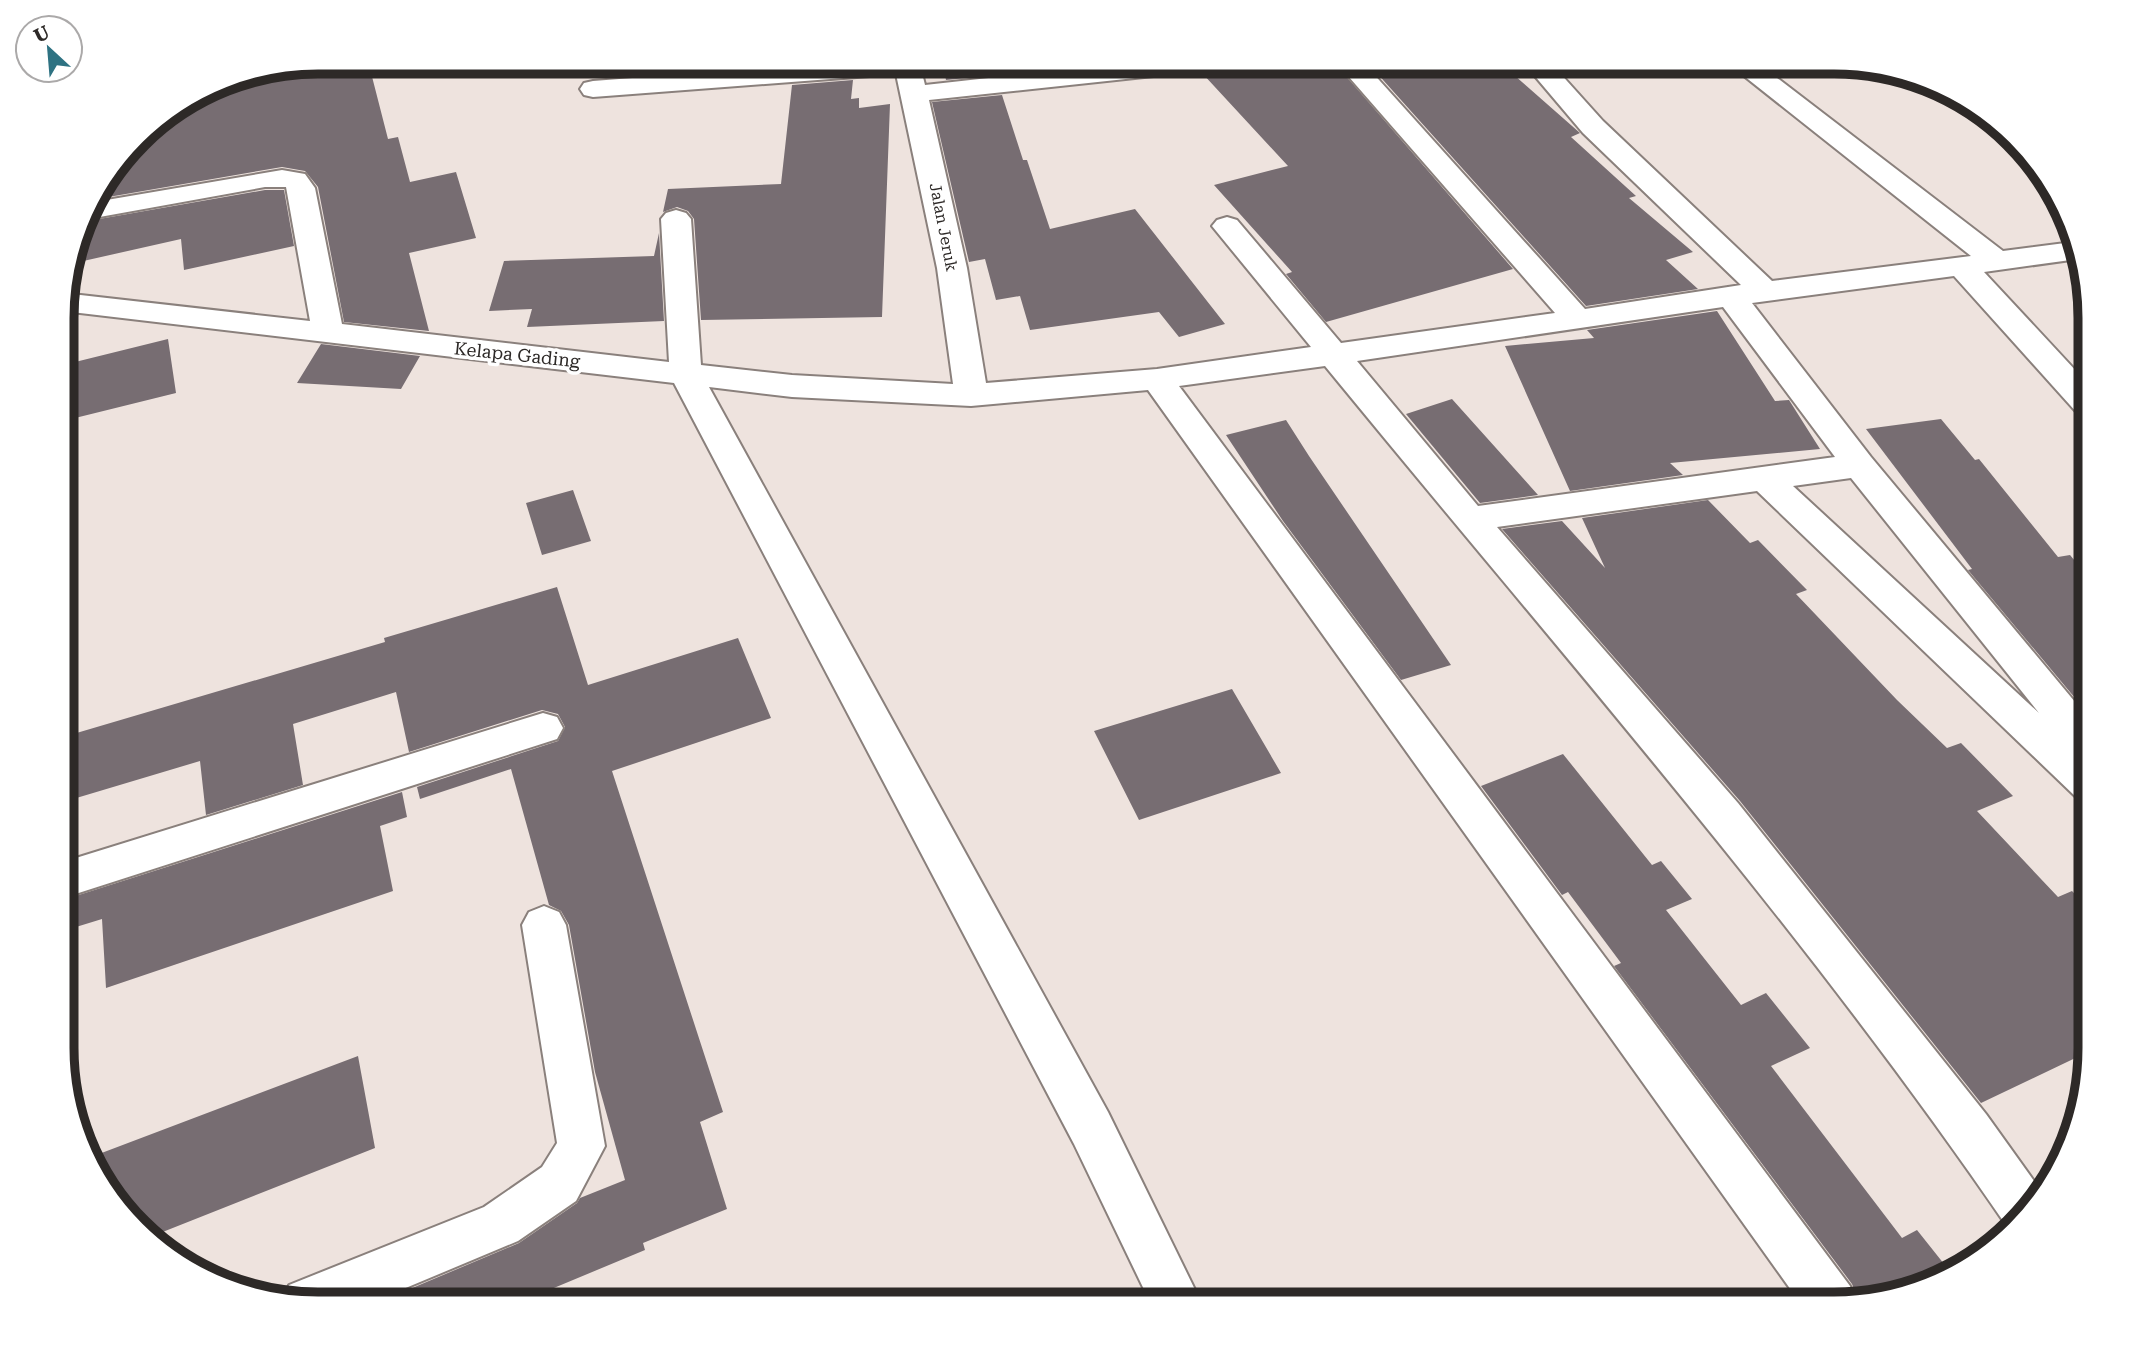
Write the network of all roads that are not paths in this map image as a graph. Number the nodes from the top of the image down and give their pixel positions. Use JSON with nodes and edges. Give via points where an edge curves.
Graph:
{"nodes":[{"id":1,"x":774,"y":74,"type":"edge"},
{"id":2,"x":909,"y":74,"type":"edge"},
{"id":3,"x":1099,"y":74,"type":"edge"},
{"id":4,"x":1360,"y":74,"type":"edge"},
{"id":5,"x":1546,"y":74,"type":"edge"},
{"id":6,"x":1755,"y":74,"type":"edge"},
{"id":7,"x":593,"y":89,"type":"dead end"},
{"id":8,"x":914,"y":94,"type":"junction"},
{"id":9,"x":99,"y":210,"type":"edge"},
{"id":10,"x":676,"y":219,"type":"dead end"},
{"id":11,"x":1227,"y":226,"type":"dead end"},
{"id":12,"x":2069,"y":252,"type":"edge"},
{"id":13,"x":1998,"y":262,"type":"junction"},
{"id":14,"x":1962,"y":266,"type":"junction"},
{"id":15,"x":1765,"y":292,"type":"junction"},
{"id":16,"x":1731,"y":296,"type":"junction"},
{"id":17,"x":75,"y":303,"type":"edge"},
{"id":18,"x":1578,"y":320,"type":"junction"},
{"id":19,"x":328,"y":334,"type":"junction"},
{"id":20,"x":1335,"y":354,"type":"junction"},
{"id":21,"x":686,"y":374,"type":"junction"},
{"id":22,"x":1157,"y":379,"type":"junction"},
{"id":23,"x":2078,"y":393,"type":"edge"},
{"id":24,"x":971,"y":395,"type":"junction"},
{"id":25,"x":1859,"y":465,"type":"junction"},
{"id":26,"x":1766,"y":480,"type":"junction"},
{"id":27,"x":1470,"y":519,"type":"junction"},
{"id":28,"x":542,"y":728,"type":"dead end"},
{"id":29,"x":2078,"y":733,"type":"edge"},
{"id":30,"x":2078,"y":774,"type":"edge"},
{"id":31,"x":74,"y":877,"type":"edge"},
{"id":32,"x":544,"y":925,"type":"dead end"},
{"id":33,"x":2021,"y":1204,"type":"edge"},
{"id":34,"x":334,"y":1292,"type":"edge"},
{"id":35,"x":1171,"y":1292,"type":"edge"},
{"id":36,"x":1823,"y":1292,"type":"edge"}],
"edges":[{"from":1,"to":7,"type":"street"},
{"from":2,"to":8,"type":"street","name":"Jalan Jeruk"},
{"from":3,"to":8,"type":"street"},
{"from":4,"to":18,"type":"street"},
{"from":5,"to":15,"type":"street","via":[[1594,128]]},
{"from":6,"to":13,"type":"street"},
{"from":8,"to":24,"type":"street","name":"Jalan Jeruk","via":[[943,215]]},
{"from":9,"to":19,"type":"street","via":[[265,180],[295,180],[301,188]]},
{"from":10,"to":21,"type":"street"},
{"from":11,"to":20,"type":"street"},
{"from":12,"to":13,"type":"street","name":"Kelapa Gading"},
{"from":13,"to":14,"type":"street","name":"Kelapa Gading"},
{"from":14,"to":15,"type":"street","name":"Kelapa Gading"},
{"from":14,"to":23,"type":"street"},
{"from":15,"to":16,"type":"street","name":"Kelapa Gading"},
{"from":16,"to":18,"type":"street","name":"Kelapa Gading"},
{"from":16,"to":25,"type":"street"},
{"from":17,"to":19,"type":"street","name":"Kelapa Gading"},
{"from":18,"to":20,"type":"street","name":"Kelapa Gading"},
{"from":19,"to":21,"type":"street","name":"Kelapa Gading"},
{"from":20,"to":22,"type":"street","name":"Kelapa Gading"},
{"from":20,"to":27,"type":"street"},
{"from":21,"to":24,"type":"street","name":"Kelapa Gading","via":[[792,386]]},
{"from":21,"to":35,"type":"street","via":[[1091,1128]]},
{"from":22,"to":24,"type":"street","name":"Kelapa Gading"},
{"from":22,"to":36,"type":"street"},
{"from":25,"to":26,"type":"street"},
{"from":25,"to":29,"type":"street"},
{"from":26,"to":27,"type":"street"},
{"from":26,"to":30,"type":"street"},
{"from":27,"to":33,"type":"street","via":[[1723,816],[1969,1130]]},
{"from":28,"to":31,"type":"street"},
{"from":32,"to":34,"type":"street","via":[[581,1146],[559,1184],[501,1224]]}]}
